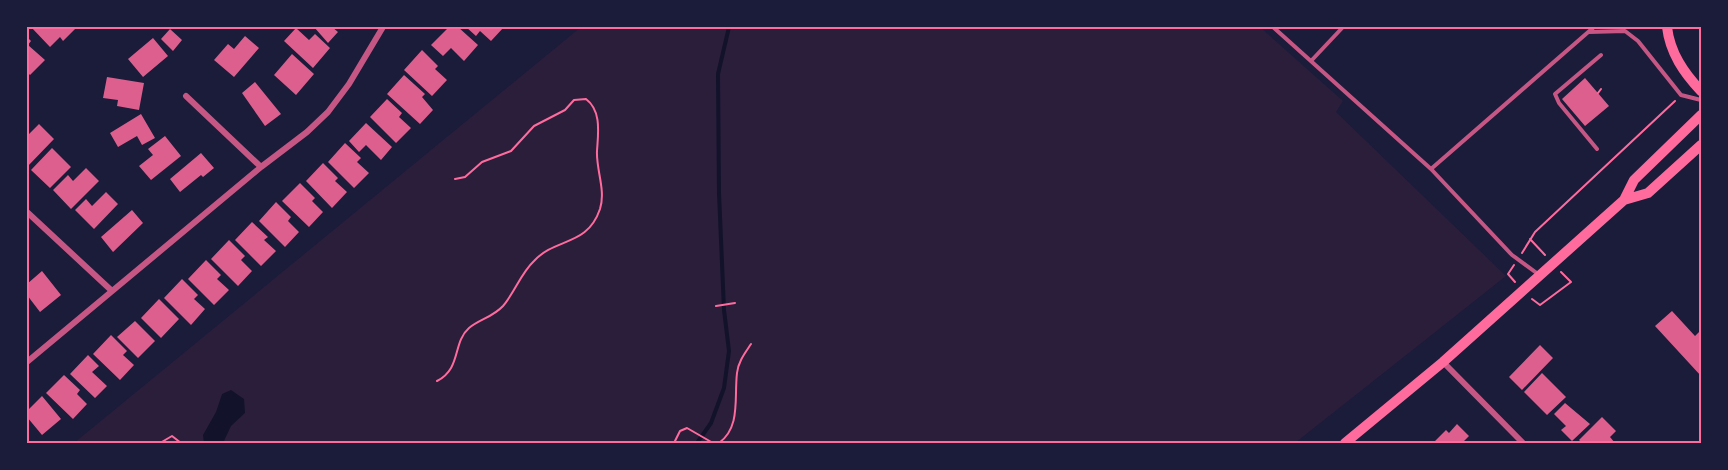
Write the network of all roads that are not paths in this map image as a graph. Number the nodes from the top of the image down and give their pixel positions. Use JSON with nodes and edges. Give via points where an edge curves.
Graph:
{"nodes":[{"id":1,"x":383,"y":27,"type":"edge"},
{"id":2,"x":1273,"y":27,"type":"edge"},
{"id":3,"x":1343,"y":27,"type":"edge"},
{"id":4,"x":1594,"y":27,"type":"edge"},
{"id":5,"x":1667,"y":27,"type":"edge"},
{"id":6,"x":1588,"y":32,"type":"junction"},
{"id":7,"x":1601,"y":55,"type":"dead end"},
{"id":8,"x":1311,"y":61,"type":"junction"},
{"id":9,"x":1701,"y":91,"type":"edge"},
{"id":10,"x":186,"y":96,"type":"dead end"},
{"id":11,"x":1701,"y":100,"type":"edge"},
{"id":12,"x":1701,"y":115,"type":"edge"},
{"id":13,"x":1701,"y":145,"type":"edge"},
{"id":14,"x":1597,"y":149,"type":"dead end"},
{"id":15,"x":261,"y":167,"type":"junction"},
{"id":16,"x":1431,"y":169,"type":"junction"},
{"id":17,"x":1624,"y":200,"type":"junction"},
{"id":18,"x":27,"y":213,"type":"edge"},
{"id":19,"x":1540,"y":276,"type":"junction"},
{"id":20,"x":112,"y":291,"type":"junction"},
{"id":21,"x":27,"y":362,"type":"edge"},
{"id":22,"x":1443,"y":362,"type":"junction"},
{"id":23,"x":1345,"y":443,"type":"edge"},
{"id":24,"x":1523,"y":443,"type":"edge"}],
"edges":[{"from":1,"to":15,"type":"street","via":[[328,112]]},
{"from":2,"to":8,"type":"lane"},
{"from":3,"to":8,"type":"lane"},
{"from":4,"to":6,"type":"lane"},
{"from":5,"to":9,"type":"main road","via":[[1675,56]]},
{"from":6,"to":11,"type":"lane","via":[[1625,32],[1638,41],[1681,95]]},
{"from":6,"to":16,"type":"lane"},
{"from":7,"to":14,"type":"lane","via":[[1555,94]]},
{"from":8,"to":16,"type":"lane"},
{"from":10,"to":15,"type":"street"},
{"from":12,"to":17,"type":"main road","via":[[1634,180]]},
{"from":13,"to":17,"type":"main road","via":[[1648,193]]},
{"from":15,"to":20,"type":"street"},
{"from":16,"to":19,"type":"lane","via":[[1512,255]]},
{"from":17,"to":19,"type":"main road"},
{"from":18,"to":20,"type":"street"},
{"from":19,"to":22,"type":"main road"},
{"from":20,"to":21,"type":"street"},
{"from":22,"to":23,"type":"main road"},
{"from":22,"to":24,"type":"street"}]}
